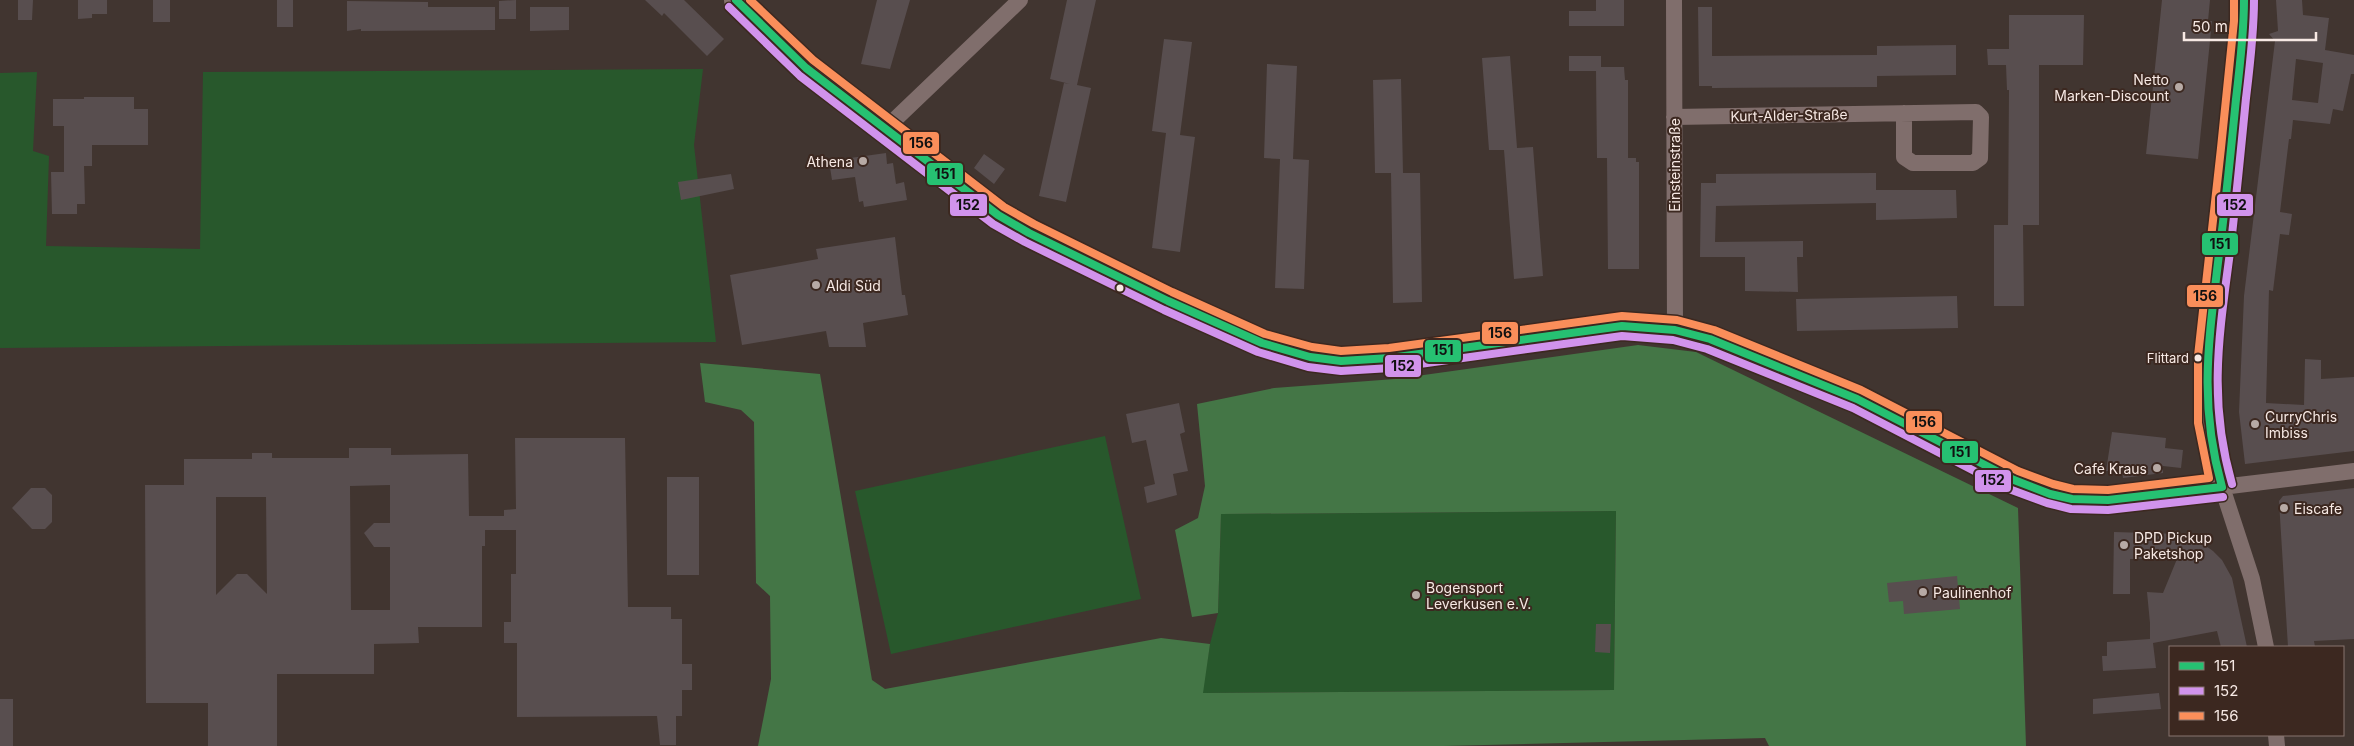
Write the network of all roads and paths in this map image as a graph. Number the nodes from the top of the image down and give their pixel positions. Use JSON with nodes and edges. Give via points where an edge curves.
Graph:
{"nodes":[{"id":1,"x":736,"y":0,"type":"edge"},
{"id":2,"x":1020,"y":0,"type":"edge"},
{"id":3,"x":1674,"y":0,"type":"edge"},
{"id":4,"x":2244,"y":0,"type":"edge"},
{"id":5,"x":1904,"y":113,"type":"junction"},
{"id":6,"x":1674,"y":117,"type":"junction"},
{"id":7,"x":885,"y":129,"type":"junction"},
{"id":8,"x":1675,"y":330,"type":"junction"},
{"id":9,"x":2354,"y":471,"type":"edge"},
{"id":10,"x":2222,"y":487,"type":"junction"},
{"id":11,"x":2266,"y":646,"type":"edge"}],
"edges":[{"from":1,"to":7,"type":"street","via":[[806,68]]},
{"from":2,"to":7,"type":"street"},
{"from":3,"to":6,"type":"street","name":"Einsteinstraße"},
{"from":4,"to":10,"type":"street","via":[[2231,154],[2206,373],[2206,415],[2211,451]]},
{"from":5,"to":5,"type":"street","name":"Kurt-Alder-Straße","via":[[1976,112],[1981,117],[1980,158],[1973,163],[1913,163],[1904,158]]},
{"from":5,"to":6,"type":"street","name":"Kurt-Alder-Straße"},
{"from":6,"to":8,"type":"street","name":"Einsteinstraße"},
{"from":7,"to":8,"type":"street","via":[[998,215],[1029,233],[1244,336],[1310,357],[1341,361],[1390,358],[1622,326]]},
{"from":8,"to":10,"type":"street","via":[[1710,339],[1857,399],[2039,491],[2094,500]]},
{"from":9,"to":10,"type":"street"},
{"from":10,"to":11,"type":"street","via":[[2252,580]]}]}
